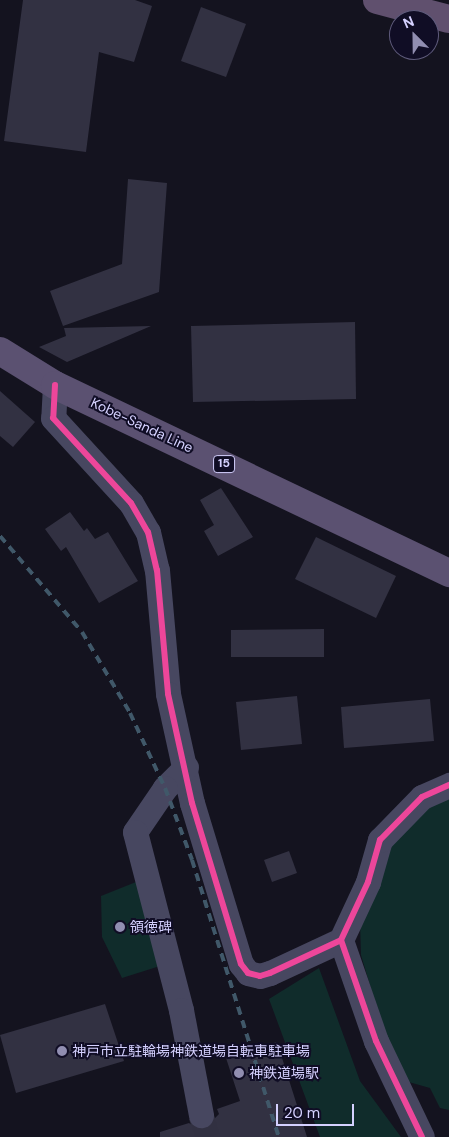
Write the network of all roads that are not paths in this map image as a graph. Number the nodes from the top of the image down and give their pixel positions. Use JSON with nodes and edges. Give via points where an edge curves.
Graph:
{"nodes":[{"id":1,"x":377,"y":0,"type":"edge"},
{"id":2,"x":449,"y":19,"type":"edge"},
{"id":3,"x":0,"y":351,"type":"edge"},
{"id":4,"x":55,"y":385,"type":"junction"},
{"id":5,"x":449,"y":573,"type":"edge"},
{"id":6,"x":186,"y":767,"type":"junction"},
{"id":7,"x":449,"y":786,"type":"edge"},
{"id":8,"x":341,"y":940,"type":"junction"},
{"id":9,"x":201,"y":1115,"type":"tunnel mouth"},
{"id":10,"x":422,"y":1137,"type":"edge"}],
"edges":[{"from":1,"to":2,"type":"highway"},
{"from":3,"to":4,"type":"main road","name":"Kobe-Sanda Line","number":"15"},
{"from":4,"to":5,"type":"main road","name":"Kobe-Sanda Line","number":"15"},
{"from":4,"to":6,"type":"street","via":[[53,418],[131,504],[148,532],[157,570],[168,694]]},
{"from":6,"to":8,"type":"street","via":[[201,835],[241,964],[253,975],[270,973]]},
{"from":6,"to":9,"type":"street","via":[[165,788],[135,832],[181,1010]]},
{"from":7,"to":8,"type":"street","via":[[422,797],[380,840],[368,882]]},
{"from":8,"to":10,"type":"street","via":[[376,1041]]}]}
